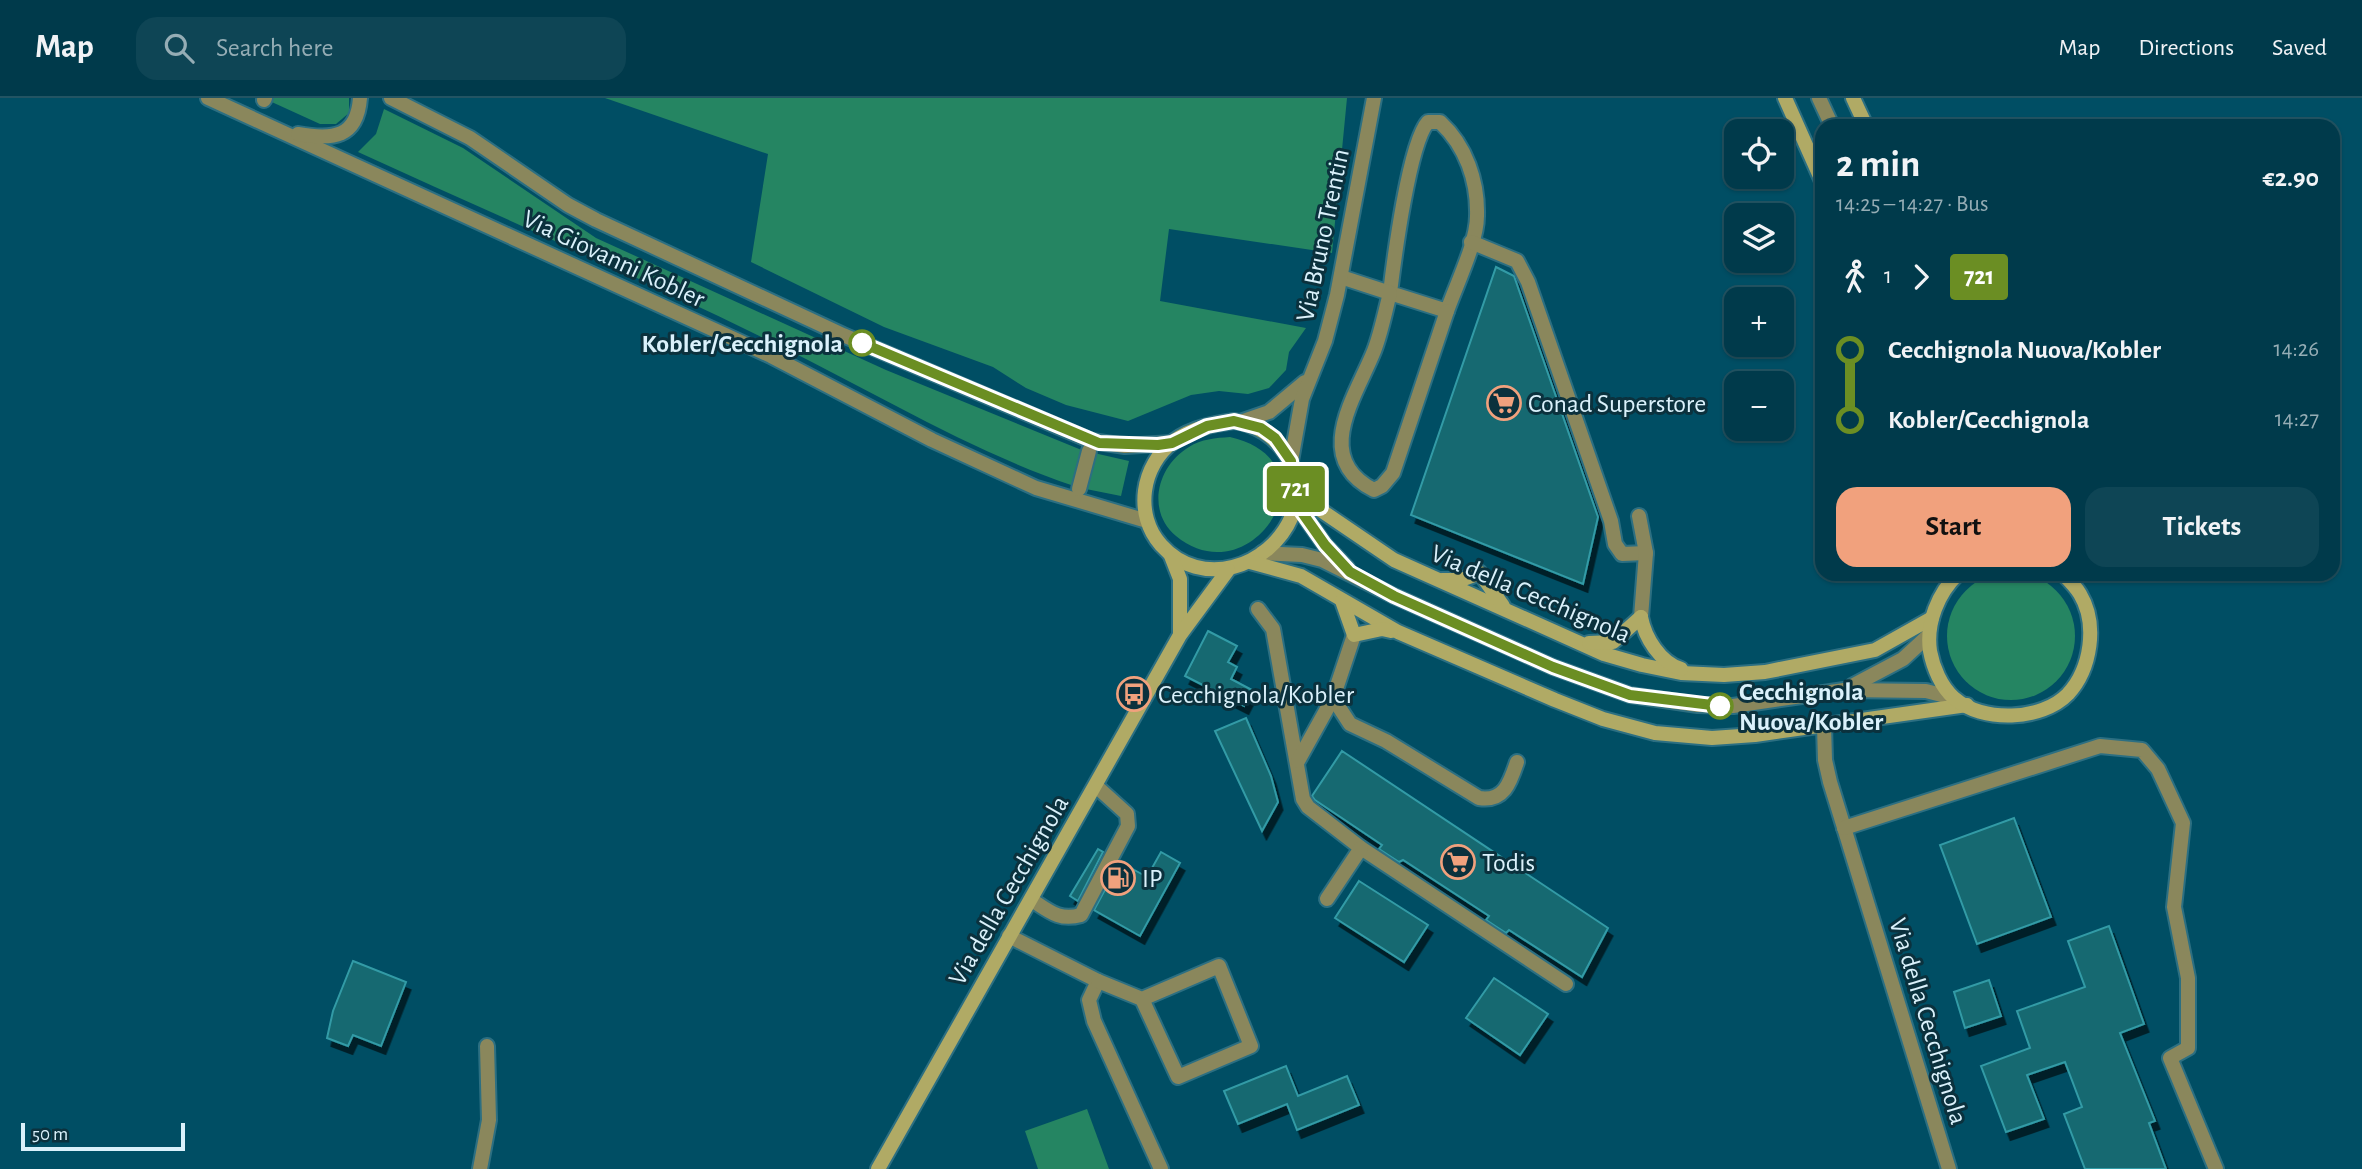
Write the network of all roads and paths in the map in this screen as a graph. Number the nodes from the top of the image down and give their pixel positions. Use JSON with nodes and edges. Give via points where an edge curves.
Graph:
{"nodes":[{"id":1,"x":208,"y":98,"type":"edge"},
{"id":2,"x":360,"y":98,"type":"edge"},
{"id":3,"x":391,"y":98,"type":"edge"},
{"id":4,"x":1374,"y":98,"type":"edge"},
{"id":5,"x":1785,"y":98,"type":"edge"},
{"id":6,"x":1819,"y":98,"type":"edge"},
{"id":7,"x":1853,"y":98,"type":"edge"},
{"id":8,"x":254,"y":119,"type":"junction"},
{"id":9,"x":1829,"y":119,"type":"edge"},
{"id":10,"x":1863,"y":119,"type":"edge"},
{"id":11,"x":1815,"y":165,"type":"edge"},
{"id":12,"x":1471,"y":242,"type":"junction"},
{"id":13,"x":1341,"y":277,"type":"junction"},
{"id":14,"x":1390,"y":293,"type":"junction"},
{"id":15,"x":1447,"y":311,"type":"junction"},
{"id":16,"x":1308,"y":379,"type":"junction"},
{"id":17,"x":1240,"y":422,"type":"junction"},
{"id":18,"x":1172,"y":443,"type":"junction"},
{"id":19,"x":1089,"y":451,"type":"dead end"},
{"id":20,"x":1291,"y":461,"type":"junction"},
{"id":21,"x":1295,"y":484,"type":"junction"},
{"id":22,"x":1079,"y":489,"type":"dead end"},
{"id":23,"x":1296,"y":504,"type":"junction"},
{"id":24,"x":1639,"y":516,"type":"dead end"},
{"id":25,"x":1147,"y":521,"type":"junction"},
{"id":26,"x":1646,"y":553,"type":"junction"},
{"id":27,"x":1171,"y":556,"type":"junction"},
{"id":28,"x":1256,"y":557,"type":"junction"},
{"id":29,"x":1228,"y":570,"type":"junction"},
{"id":30,"x":1350,"y":572,"type":"junction"},
{"id":31,"x":1437,"y":580,"type":"junction"},
{"id":32,"x":1951,"y":581,"type":"edge"},
{"id":33,"x":2069,"y":581,"type":"edge"},
{"id":34,"x":1342,"y":601,"type":"junction"},
{"id":35,"x":1258,"y":609,"type":"dead end"},
{"id":36,"x":1509,"y":613,"type":"junction"},
{"id":37,"x":1641,"y":617,"type":"junction"},
{"id":38,"x":1932,"y":618,"type":"junction"},
{"id":39,"x":1398,"y":632,"type":"junction"},
{"id":40,"x":1180,"y":635,"type":"junction"},
{"id":41,"x":1354,"y":635,"type":"junction"},
{"id":42,"x":1929,"y":635,"type":"junction"},
{"id":43,"x":1577,"y":642,"type":"junction"},
{"id":44,"x":1703,"y":674,"type":"junction"},
{"id":45,"x":1844,"y":690,"type":"junction"},
{"id":46,"x":1333,"y":698,"type":"junction"},
{"id":47,"x":1953,"y":698,"type":"junction"},
{"id":48,"x":1967,"y":705,"type":"junction"},
{"id":49,"x":1824,"y":725,"type":"junction"},
{"id":50,"x":1298,"y":761,"type":"junction"},
{"id":51,"x":1517,"y":762,"type":"dead end"},
{"id":52,"x":1096,"y":786,"type":"junction"},
{"id":53,"x":1844,"y":828,"type":"junction"},
{"id":54,"x":1361,"y":848,"type":"junction"},
{"id":55,"x":1327,"y":899,"type":"dead end"},
{"id":56,"x":1032,"y":900,"type":"junction"},
{"id":57,"x":1009,"y":936,"type":"junction"},
{"id":58,"x":1098,"y":981,"type":"junction"},
{"id":59,"x":1566,"y":984,"type":"dead end"},
{"id":60,"x":1142,"y":999,"type":"junction"},
{"id":61,"x":487,"y":1046,"type":"dead end"},
{"id":62,"x":480,"y":1169,"type":"edge"},
{"id":63,"x":878,"y":1169,"type":"edge"},
{"id":64,"x":1161,"y":1169,"type":"edge"},
{"id":65,"x":1949,"y":1169,"type":"edge"},
{"id":66,"x":2216,"y":1169,"type":"edge"}],
"edges":[{"from":1,"to":8,"type":"street","name":"Via Giovanni Kobler"},
{"from":2,"to":8,"type":"street","name":"Via Giovanni Kobler","via":[[352,126],[342,134],[323,138]]},
{"from":3,"to":18,"type":"street","name":"Via Giovanni Kobler","via":[[470,138],[596,220],[843,335],[1092,441],[1125,446]]},
{"from":4,"to":13,"type":"street","name":"Via Bruno Trentin"},
{"from":5,"to":11,"type":"street"},
{"from":6,"to":9,"type":"street"},
{"from":7,"to":10,"type":"street"},
{"from":8,"to":25,"type":"street","name":"Via Giovanni Kobler","via":[[771,356],[1036,488]]},
{"from":12,"to":14,"type":"street","via":[[1478,218],[1470,168],[1458,138],[1440,122],[1428,122],[1422,130],[1409,187]]},
{"from":12,"to":15,"type":"street"},
{"from":12,"to":26,"type":"street","via":[[1517,261],[1611,521],[1615,544],[1622,554]]},
{"from":13,"to":14,"type":"street"},
{"from":13,"to":16,"type":"street","name":"Via Bruno Trentin","via":[[1327,334]]},
{"from":14,"to":15,"type":"street"},
{"from":14,"to":15,"type":"street","via":[[1375,348],[1340,431],[1353,476],[1374,490],[1393,472]]},
{"from":16,"to":17,"type":"street","name":"Via Bruno Trentin","via":[[1269,412]]},
{"from":16,"to":20,"type":"street","name":"Via Bruno Trentin"},
{"from":17,"to":18,"type":"street","via":[[1207,426]]},
{"from":17,"to":20,"type":"street","via":[[1275,438]]},
{"from":18,"to":25,"type":"street","via":[[1152,466],[1147,480]]},
{"from":19,"to":22,"type":"street"},
{"from":20,"to":21,"type":"street"},
{"from":21,"to":23,"type":"street"},
{"from":21,"to":31,"type":"street","name":"Via della Cecchignola","via":[[1316,507],[1368,545]]},
{"from":23,"to":28,"type":"street","via":[[1286,527]]},
{"from":23,"to":30,"type":"street"},
{"from":24,"to":26,"type":"street"},
{"from":25,"to":27,"type":"street"},
{"from":26,"to":37,"type":"street"},
{"from":27,"to":29,"type":"street","via":[[1198,568]]},
{"from":27,"to":40,"type":"street","name":"Via della Cecchignola","via":[[1180,579]]},
{"from":28,"to":29,"type":"street"},
{"from":28,"to":30,"type":"street","via":[[1302,555]]},
{"from":28,"to":34,"type":"street","via":[[1301,576]]},
{"from":29,"to":40,"type":"street","name":"Via della Cecchignola"},
{"from":30,"to":45,"type":"street","via":[[1553,667],[1630,695],[1733,706]]},
{"from":31,"to":36,"type":"street","name":"Via della Cecchignola"},
{"from":31,"to":36,"type":"street","via":[[1461,580],[1480,573]]},
{"from":32,"to":38,"type":"street"},
{"from":33,"to":48,"type":"street","via":[[2089,616],[2090,638],[2087,658],[2068,694],[2027,714],[1994,714]]},
{"from":34,"to":39,"type":"street"},
{"from":34,"to":41,"type":"street"},
{"from":35,"to":50,"type":"street","via":[[1273,629]]},
{"from":36,"to":43,"type":"street","name":"Via della Cecchignola"},
{"from":37,"to":43,"type":"street","via":[[1613,642]]},
{"from":37,"to":44,"type":"street","via":[[1648,640],[1669,662]]},
{"from":38,"to":42,"type":"street"},
{"from":38,"to":44,"type":"street","name":"Via della Cecchignola","via":[[1875,650],[1765,672]]},
{"from":39,"to":41,"type":"street","via":[[1382,629]]},
{"from":39,"to":49,"type":"street","via":[[1591,715],[1655,733],[1735,737]]},
{"from":40,"to":52,"type":"street","name":"Via della Cecchignola"},
{"from":41,"to":46,"type":"street"},
{"from":42,"to":45,"type":"street","via":[[1903,659]]},
{"from":42,"to":47,"type":"street","via":[[1939,679]]},
{"from":43,"to":44,"type":"street","name":"Via della Cecchignola","via":[[1642,665]]},
{"from":45,"to":47,"type":"street","via":[[1926,691]]},
{"from":46,"to":50,"type":"street"},
{"from":46,"to":51,"type":"street","via":[[1350,724],[1479,799],[1490,800],[1504,792]]},
{"from":47,"to":48,"type":"street"},
{"from":48,"to":49,"type":"street"},
{"from":49,"to":53,"type":"street","name":"Via della Cecchignola","via":[[1825,760]]},
{"from":50,"to":54,"type":"street","via":[[1308,807]]},
{"from":52,"to":56,"type":"street","name":"Via della Cecchignola"},
{"from":52,"to":56,"type":"street","via":[[1127,814],[1128,826],[1081,915],[1056,917]]},
{"from":53,"to":65,"type":"street","name":"Via della Cecchignola"},
{"from":53,"to":66,"type":"street","via":[[2100,746],[2142,750],[2158,769],[2183,823],[2174,907],[2188,978],[2188,1048],[2170,1058]]},
{"from":54,"to":55,"type":"street"},
{"from":54,"to":59,"type":"street"},
{"from":56,"to":57,"type":"street","name":"Via della Cecchignola"},
{"from":57,"to":58,"type":"street"},
{"from":57,"to":63,"type":"street","name":"Via della Cecchignola"},
{"from":58,"to":60,"type":"street"},
{"from":58,"to":64,"type":"street","via":[[1089,1000],[1094,1021]]},
{"from":60,"to":60,"type":"street","via":[[1219,966],[1251,1046],[1178,1077]]},
{"from":61,"to":62,"type":"street","via":[[489,1120]]}]}
